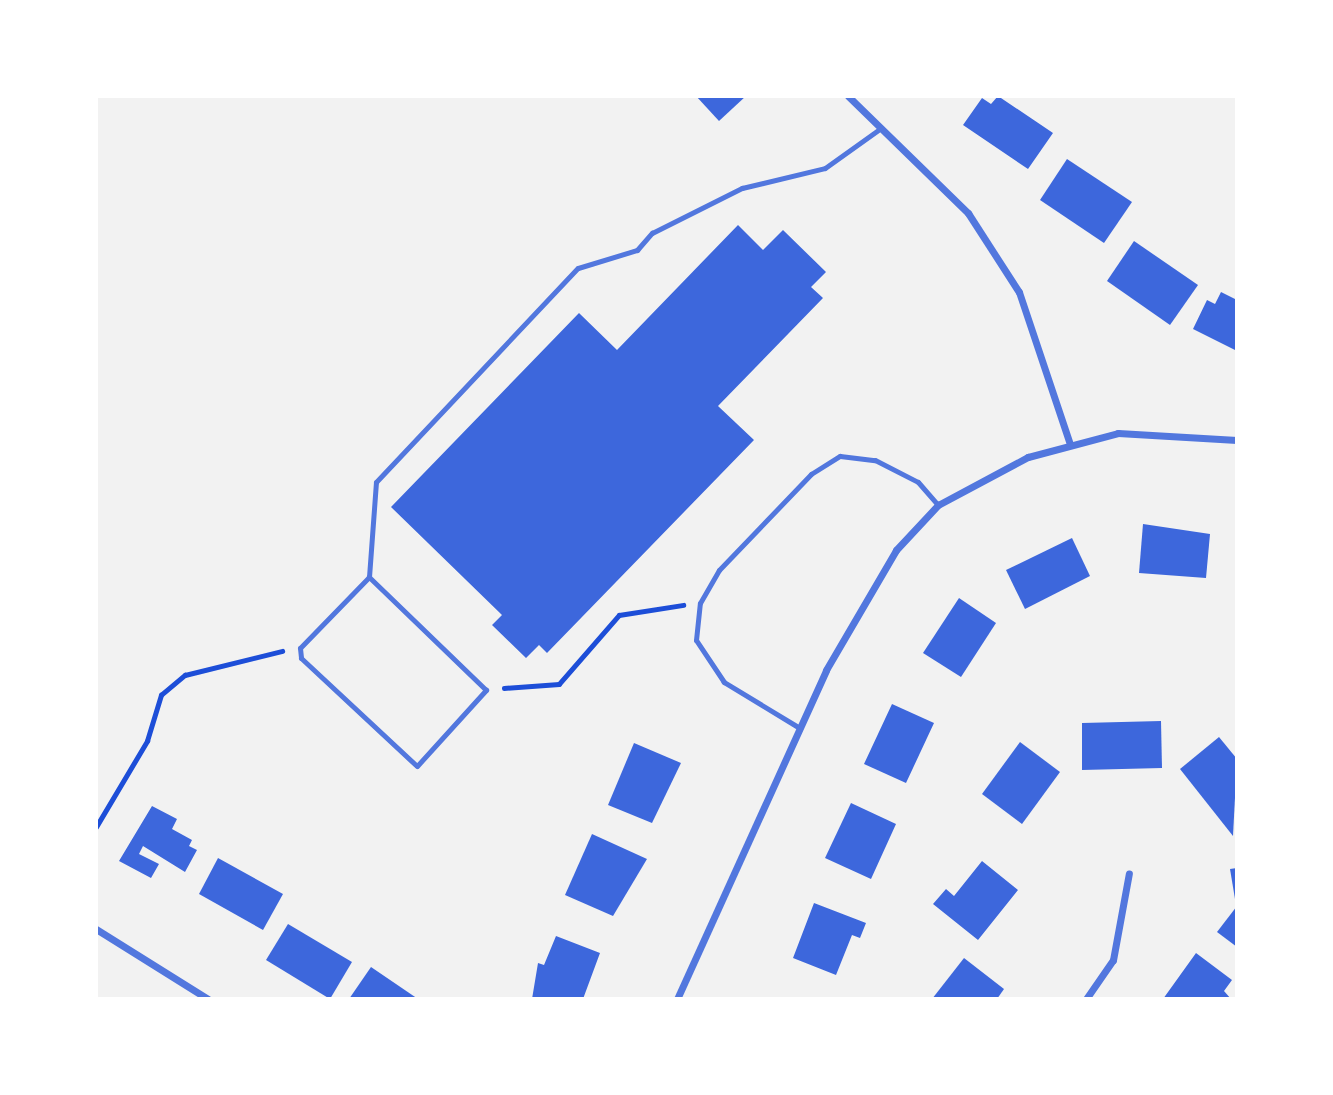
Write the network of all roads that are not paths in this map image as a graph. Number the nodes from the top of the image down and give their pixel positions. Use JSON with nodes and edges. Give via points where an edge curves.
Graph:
{"nodes":[{"id":1,"x":848,"y":96,"type":"edge"},
{"id":2,"x":878,"y":130,"type":"junction"},
{"id":3,"x":1237,"y":440,"type":"edge"},
{"id":4,"x":1070,"y":444,"type":"junction"},
{"id":5,"x":938,"y":505,"type":"junction"},
{"id":6,"x":369,"y":577,"type":"junction"},
{"id":7,"x":798,"y":727,"type":"junction"},
{"id":8,"x":1129,"y":873,"type":"dead end"},
{"id":9,"x":96,"y":929,"type":"edge"},
{"id":10,"x":208,"y":999,"type":"edge"},
{"id":11,"x":677,"y":999,"type":"edge"},
{"id":12,"x":1086,"y":999,"type":"edge"}],
"edges":[{"from":1,"to":2,"type":"street"},
{"from":2,"to":4,"type":"street","via":[[968,213],[1019,292]]},
{"from":2,"to":6,"type":"lane","via":[[825,168],[742,188],[652,233],[637,250],[578,268],[376,482]]},
{"from":3,"to":4,"type":"street","via":[[1161,431]]},
{"from":4,"to":5,"type":"street","via":[[1028,457]]},
{"from":5,"to":7,"type":"street","via":[[896,550],[863,599]]},
{"from":5,"to":7,"type":"lane","via":[[918,482],[875,460],[840,456],[756,528],[700,603],[696,640],[724,682]]},
{"from":6,"to":6,"type":"lane","via":[[485,690],[417,766],[301,658],[300,648]]},
{"from":7,"to":11,"type":"street"},
{"from":8,"to":12,"type":"street","via":[[1113,960]]},
{"from":9,"to":10,"type":"street"}]}
